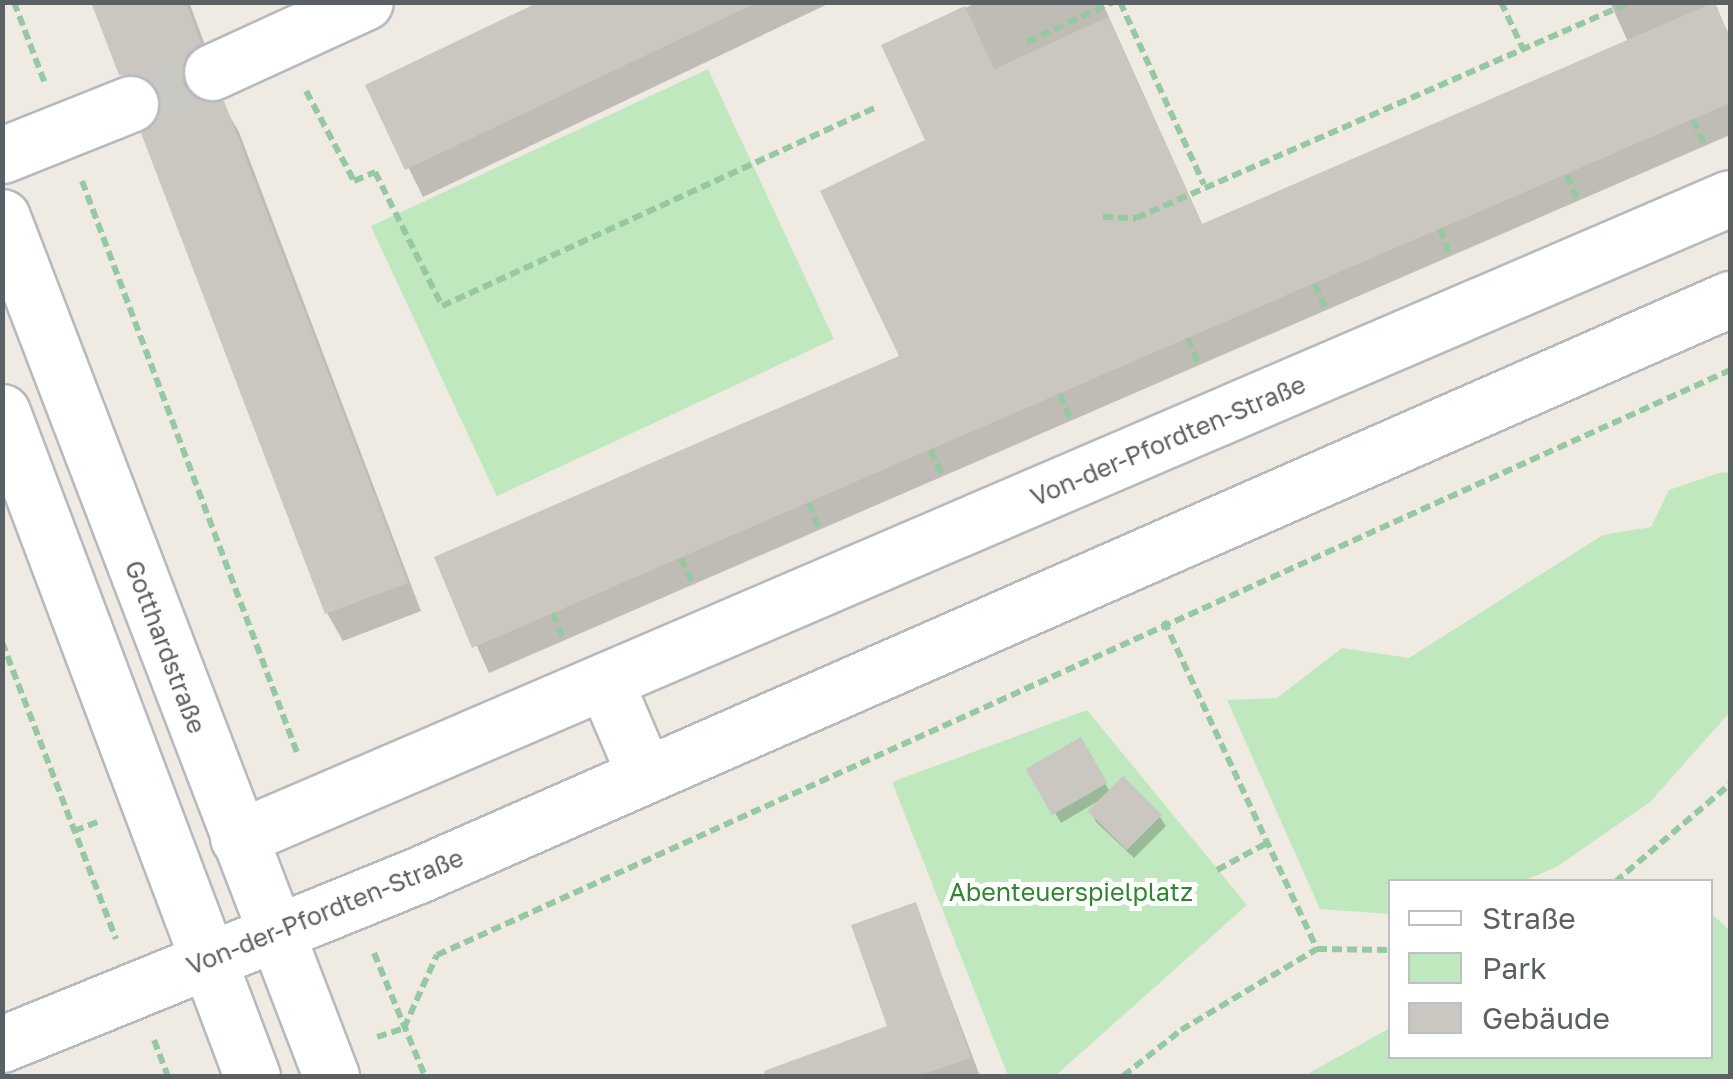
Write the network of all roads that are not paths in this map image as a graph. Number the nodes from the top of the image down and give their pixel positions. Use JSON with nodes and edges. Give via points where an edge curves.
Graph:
{"nodes":[{"id":1,"x":364,"y":2,"type":"edge"},
{"id":2,"x":212,"y":72,"type":"tunnel mouth"},
{"id":3,"x":130,"y":104,"type":"tunnel mouth"},
{"id":4,"x":2,"y":154,"type":"edge"},
{"id":5,"x":1730,"y":198,"type":"edge"},
{"id":6,"x":2,"y":218,"type":"edge"},
{"id":7,"x":1730,"y":299,"type":"edge"},
{"id":8,"x":2,"y":412,"type":"edge"},
{"id":9,"x":606,"y":684,"type":"junction"},
{"id":10,"x":645,"y":775,"type":"junction"},
{"id":11,"x":238,"y":838,"type":"junction"},
{"id":12,"x":274,"y":933,"type":"junction"},
{"id":13,"x":208,"y":960,"type":"junction"},
{"id":14,"x":2,"y":1044,"type":"edge"},
{"id":15,"x":252,"y":1076,"type":"edge"},
{"id":16,"x":331,"y":1076,"type":"edge"}],
"edges":[{"from":1,"to":2,"type":"street"},
{"from":3,"to":4,"type":"street"},
{"from":5,"to":9,"type":"street","name":"Von-der-Pfordten-Straße"},
{"from":6,"to":11,"type":"street","name":"Gotthardstraße"},
{"from":7,"to":10,"type":"street","name":"Von-der-Pfordten-Straße"},
{"from":8,"to":13,"type":"street"},
{"from":9,"to":10,"type":"street"},
{"from":9,"to":11,"type":"street","name":"Von-der-Pfordten-Straße"},
{"from":10,"to":12,"type":"street","name":"Von-der-Pfordten-Straße"},
{"from":11,"to":12,"type":"street","name":"Gotthardstraße"},
{"from":12,"to":13,"type":"street","name":"Von-der-Pfordten-Straße"},
{"from":12,"to":16,"type":"street","name":"Gotthardstraße"},
{"from":13,"to":14,"type":"street","name":"Von-der-Pfordten-Straße"},
{"from":13,"to":15,"type":"street"}]}
